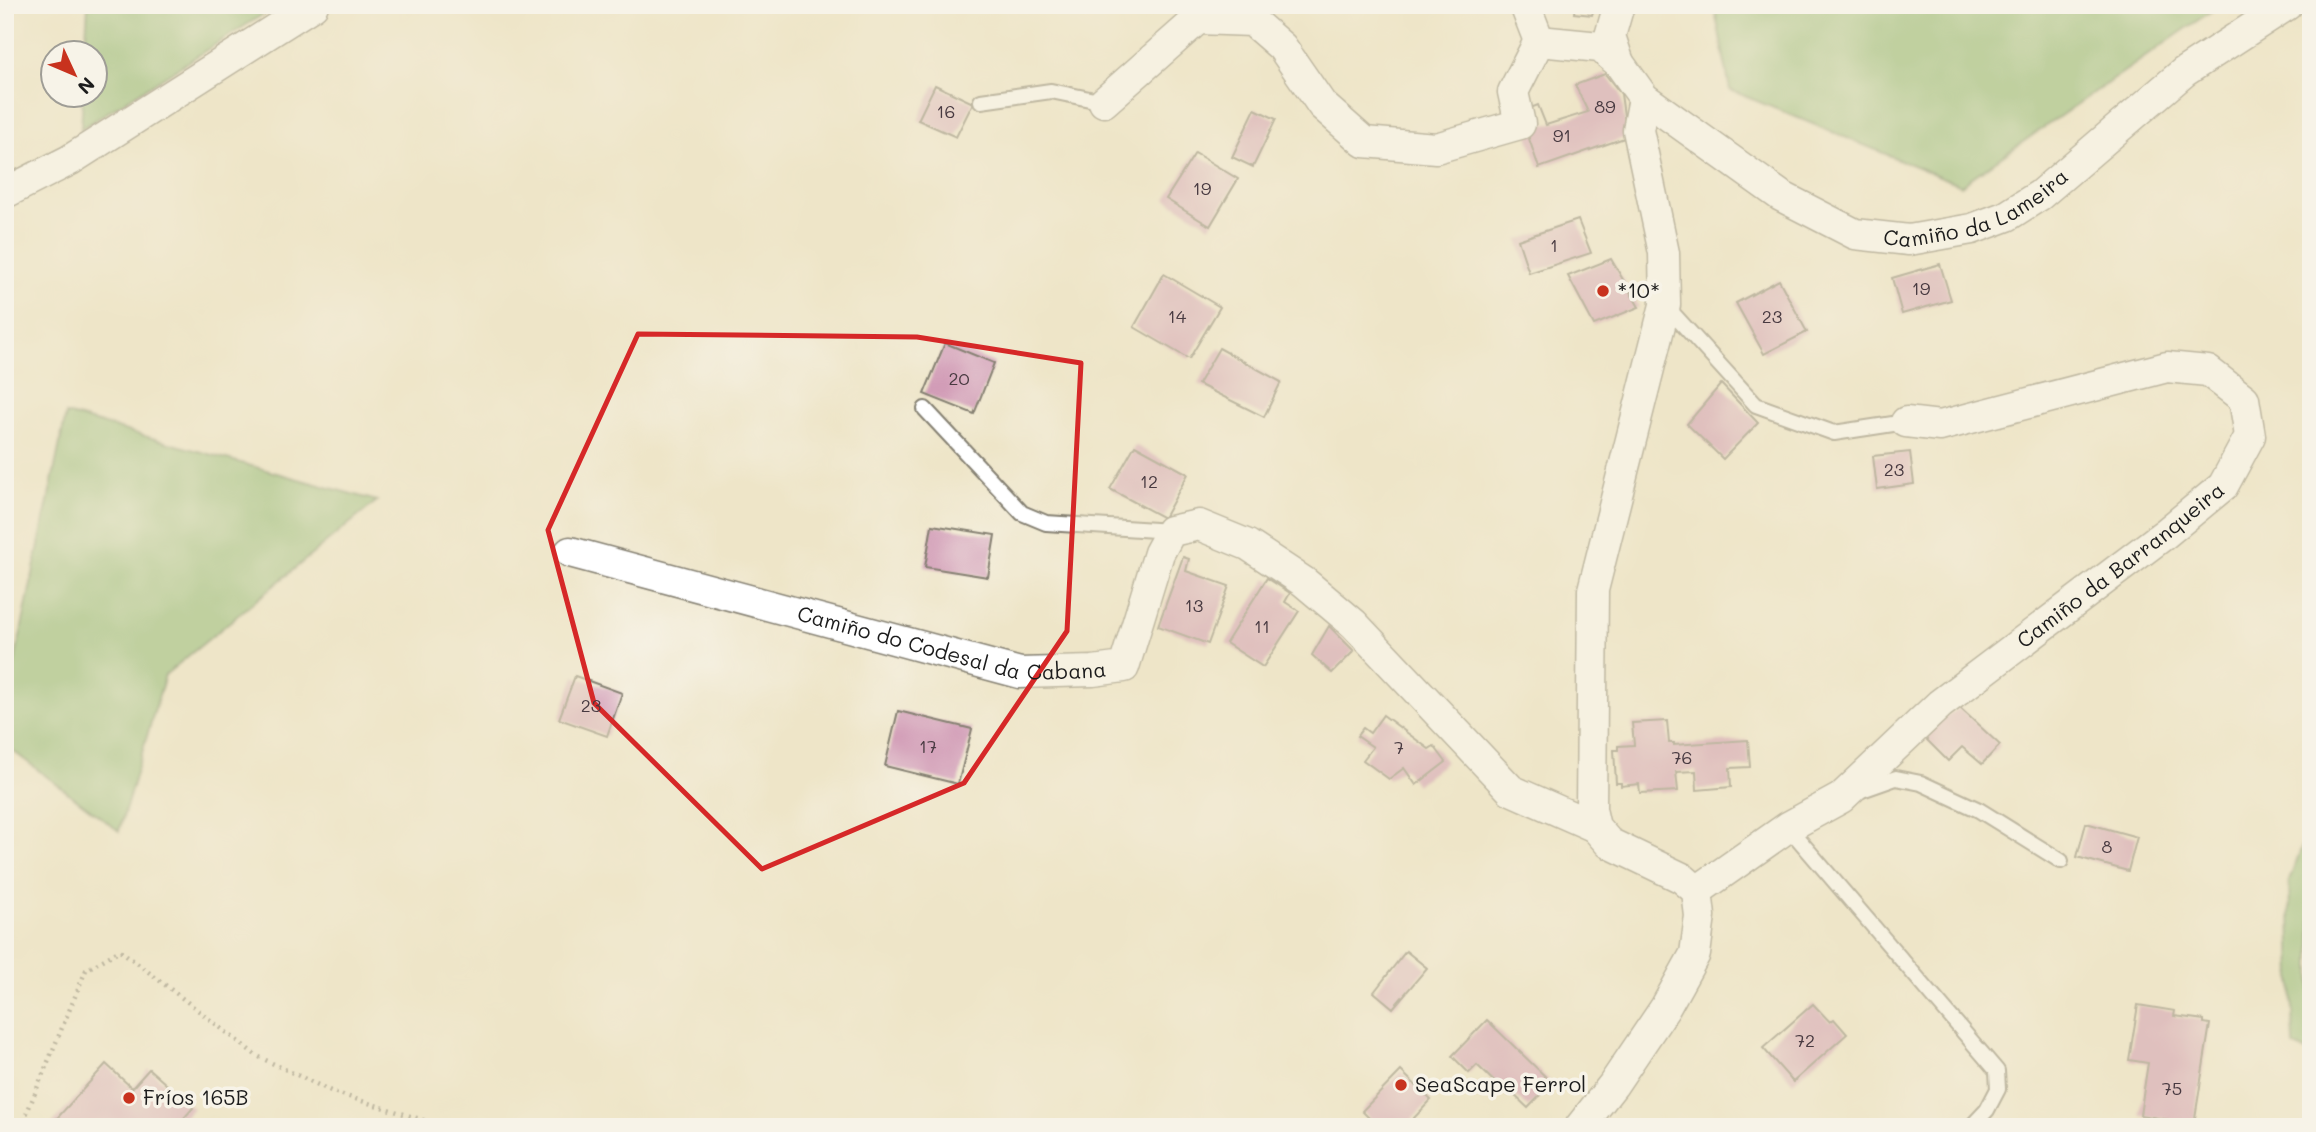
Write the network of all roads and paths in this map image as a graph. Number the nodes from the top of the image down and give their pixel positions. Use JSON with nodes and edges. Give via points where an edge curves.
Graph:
{"nodes":[{"id":1,"x":313,"y":5,"type":"edge"},
{"id":2,"x":1525,"y":5,"type":"edge"},
{"id":3,"x":1619,"y":5,"type":"edge"},
{"id":4,"x":2287,"y":5,"type":"edge"},
{"id":5,"x":1539,"y":41,"type":"junction"},
{"id":6,"x":1619,"y":63,"type":"junction"},
{"id":7,"x":1644,"y":98,"type":"junction"},
{"id":8,"x":981,"y":101,"type":"dead end"},
{"id":9,"x":1104,"y":102,"type":"joint"},
{"id":10,"x":5,"y":193,"type":"edge"},
{"id":11,"x":1665,"y":305,"type":"junction"},
{"id":12,"x":925,"y":409,"type":"dead end"},
{"id":13,"x":1906,"y":422,"type":"joint"},
{"id":14,"x":1171,"y":530,"type":"junction"},
{"id":15,"x":570,"y":552,"type":"dead end"},
{"id":16,"x":1841,"y":798,"type":"junction"},
{"id":17,"x":1595,"y":827,"type":"junction"},
{"id":18,"x":1788,"y":827,"type":"junction"},
{"id":19,"x":2061,"y":861,"type":"dead end"},
{"id":20,"x":1697,"y":891,"type":"junction"},
{"id":21,"x":433,"y":1123,"type":"dead end"},
{"id":22,"x":21,"y":1127,"type":"edge"},
{"id":23,"x":1580,"y":1127,"type":"edge"},
{"id":24,"x":1970,"y":1127,"type":"edge"}],
"edges":[{"from":1,"to":10,"type":"street","via":[[70,160]]},
{"from":2,"to":5,"type":"street"},
{"from":3,"to":6,"type":"street","via":[[1610,36]]},
{"from":4,"to":7,"type":"street","name":"Camiño da Lameira","via":[[2184,72],[2040,195],[2007,216],[1972,229],[1909,240],[1855,234],[1780,196]]},
{"from":5,"to":6,"type":"street","via":[[1600,47]]},
{"from":5,"to":9,"type":"street","via":[[1513,92],[1520,124],[1436,148],[1364,142],[1322,104],[1282,47],[1252,21],[1198,19]]},
{"from":6,"to":7,"type":"street","name":"Camiño da Lameira"},
{"from":7,"to":11,"type":"street","via":[[1638,130],[1664,253]]},
{"from":8,"to":9,"type":"lane","via":[[1051,91]]},
{"from":11,"to":13,"type":"lane","name":"Camiño da Barranqueira","via":[[1756,405],[1834,433]]},
{"from":11,"to":17,"type":"street","via":[[1593,590],[1591,809]]},
{"from":12,"to":14,"type":"lane","via":[[1022,513],[1046,523]]},
{"from":13,"to":16,"type":"street","name":"Camiño da Barranqueira","via":[[1940,426],[2168,367],[2208,371],[2244,399],[2250,436],[2223,486],[1940,704]]},
{"from":14,"to":15,"type":"street","name":"Camiño do Codesal da Cabana","via":[[1159,553],[1124,667],[1093,671],[1020,673]]},
{"from":14,"to":17,"type":"street","via":[[1199,526],[1248,545],[1304,582],[1354,624],[1511,790]]},
{"from":16,"to":18,"type":"street","name":"Camiño da Barranqueira"},
{"from":16,"to":19,"type":"lane","via":[[1896,778],[1921,783],[1979,810]]},
{"from":17,"to":20,"type":"street","via":[[1609,843],[1682,878]]},
{"from":18,"to":20,"type":"street","name":"Camiño da Barranqueira"},
{"from":18,"to":24,"type":"lane","via":[[1997,1071],[1998,1089],[1987,1110]]},
{"from":20,"to":23,"type":"street","via":[[1700,916],[1695,954],[1614,1085]]},
{"from":21,"to":22,"type":"path","via":[[333,1092],[257,1056],[120,950],[86,970]]}]}
